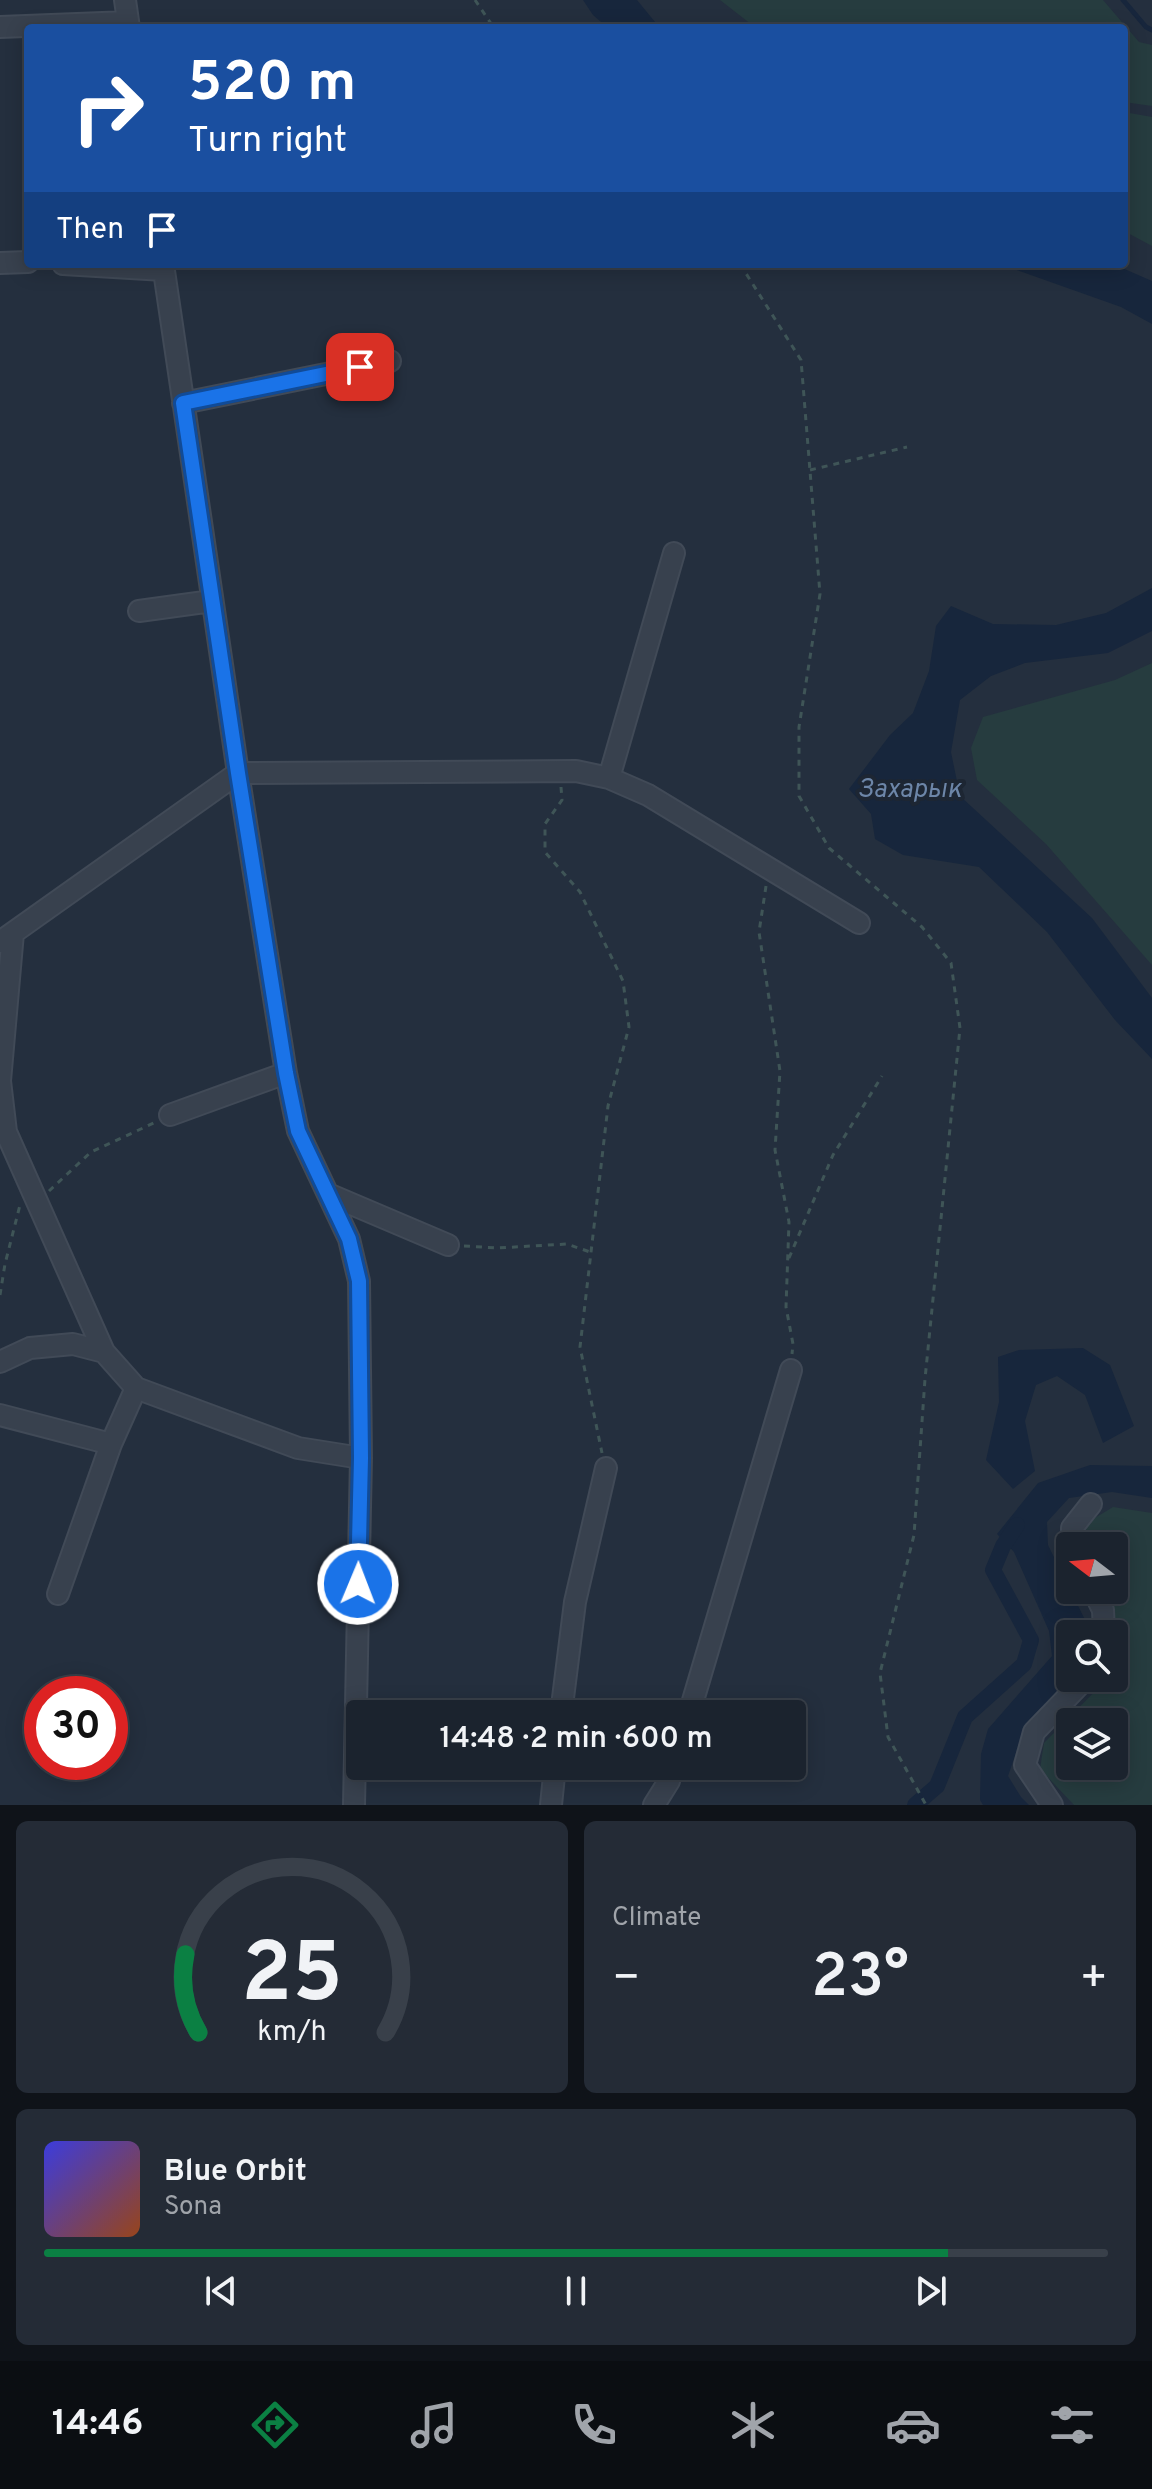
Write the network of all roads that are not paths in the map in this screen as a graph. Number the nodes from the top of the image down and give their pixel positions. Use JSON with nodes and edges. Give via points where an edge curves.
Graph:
{"nodes":[{"id":1,"x":125,"y":0,"type":"edge"},
{"id":2,"x":128,"y":24,"type":"edge"},
{"id":3,"x":0,"y":27,"type":"edge"},
{"id":4,"x":24,"y":27,"type":"edge"},
{"id":5,"x":24,"y":262,"type":"edge"},
{"id":6,"x":0,"y":263,"type":"edge"},
{"id":7,"x":163,"y":268,"type":"edge"},
{"id":8,"x":390,"y":361,"type":"dead end"},
{"id":9,"x":183,"y":403,"type":"junction"},
{"id":10,"x":674,"y":553,"type":"dead end"},
{"id":11,"x":212,"y":601,"type":"junction"},
{"id":12,"x":139,"y":611,"type":"dead end"},
{"id":13,"x":238,"y":773,"type":"junction"},
{"id":14,"x":609,"y":778,"type":"junction"},
{"id":15,"x":859,"y":923,"type":"dead end"},
{"id":16,"x":6,"y":938,"type":"edge"},
{"id":17,"x":286,"y":1073,"type":"junction"},
{"id":18,"x":170,"y":1115,"type":"road end"},
{"id":19,"x":328,"y":1194,"type":"junction"},
{"id":20,"x":448,"y":1245,"type":"road end"},
{"id":21,"x":104,"y":1352,"type":"junction"},
{"id":22,"x":0,"y":1362,"type":"edge"},
{"id":23,"x":791,"y":1370,"type":"road end"},
{"id":24,"x":136,"y":1388,"type":"junction"},
{"id":25,"x":0,"y":1415,"type":"edge"},
{"id":26,"x":111,"y":1444,"type":"junction"},
{"id":27,"x":361,"y":1458,"type":"junction"},
{"id":28,"x":606,"y":1468,"type":"road end"},
{"id":29,"x":1091,"y":1504,"type":"dead end"},
{"id":30,"x":1072,"y":1532,"type":"edge"},
{"id":31,"x":58,"y":1594,"type":"dead end"},
{"id":32,"x":1073,"y":1692,"type":"edge"},
{"id":33,"x":563,"y":1700,"type":"edge"},
{"id":34,"x":693,"y":1700,"type":"edge"},
{"id":35,"x":554,"y":1780,"type":"edge"},
{"id":36,"x":669,"y":1780,"type":"edge"},
{"id":37,"x":354,"y":1805,"type":"edge"},
{"id":38,"x":551,"y":1805,"type":"edge"},
{"id":39,"x":654,"y":1805,"type":"edge"},
{"id":40,"x":1052,"y":1805,"type":"edge"}],
"edges":[{"from":1,"to":2,"type":"street"},
{"from":3,"to":4,"type":"street"},
{"from":5,"to":6,"type":"street"},
{"from":7,"to":9,"type":"street"},
{"from":8,"to":9,"type":"street"},
{"from":9,"to":11,"type":"street"},
{"from":10,"to":14,"type":"street"},
{"from":11,"to":12,"type":"street"},
{"from":11,"to":13,"type":"street"},
{"from":13,"to":14,"type":"street","via":[[576,771]]},
{"from":13,"to":16,"type":"street"},
{"from":13,"to":17,"type":"street"},
{"from":14,"to":15,"type":"street","via":[[648,795]]},
{"from":16,"to":21,"type":"street","via":[[0,1081],[6,1132]]},
{"from":17,"to":18,"type":"street"},
{"from":17,"to":19,"type":"street","via":[[298,1131]]},
{"from":19,"to":20,"type":"street"},
{"from":19,"to":27,"type":"street","via":[[349,1239],[359,1281]]},
{"from":21,"to":22,"type":"street","via":[[73,1344],[30,1348]]},
{"from":21,"to":24,"type":"street"},
{"from":23,"to":34,"type":"street"},
{"from":24,"to":26,"type":"street"},
{"from":24,"to":27,"type":"street","via":[[298,1448]]},
{"from":25,"to":26,"type":"street"},
{"from":26,"to":31,"type":"street"},
{"from":27,"to":37,"type":"street"},
{"from":28,"to":33,"type":"street","via":[[575,1602]]},
{"from":29,"to":30,"type":"street"},
{"from":32,"to":40,"type":"street","via":[[1034,1732],[1025,1765]]},
{"from":35,"to":38,"type":"street"},
{"from":36,"to":39,"type":"street"}]}
